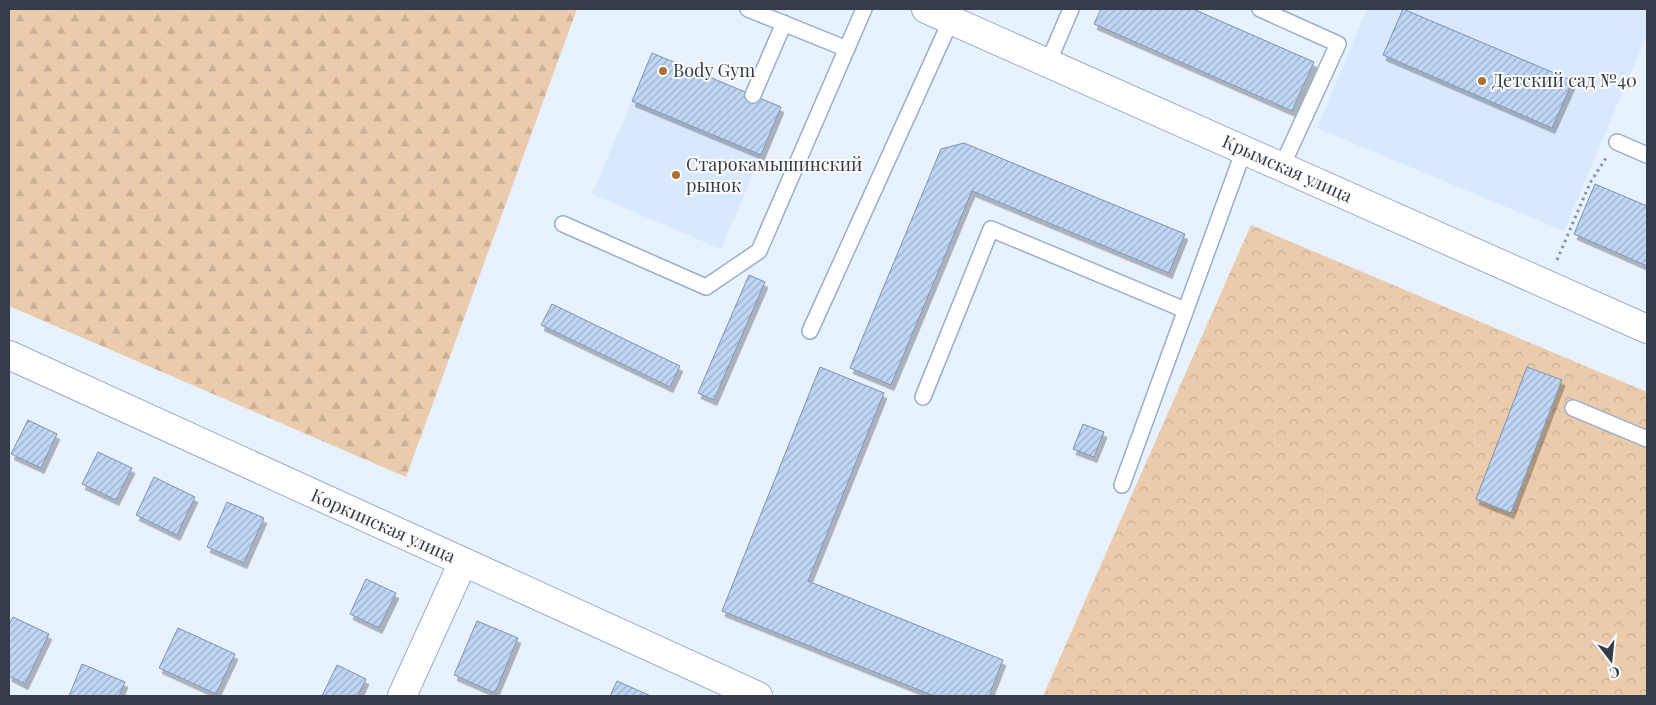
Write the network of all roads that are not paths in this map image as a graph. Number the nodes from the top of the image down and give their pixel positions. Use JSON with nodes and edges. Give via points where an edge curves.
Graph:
{"nodes":[{"id":1,"x":748,"y":9,"type":"edge"},
{"id":2,"x":864,"y":9,"type":"edge"},
{"id":3,"x":926,"y":9,"type":"edge"},
{"id":4,"x":1071,"y":9,"type":"edge"},
{"id":5,"x":1260,"y":9,"type":"edge"},
{"id":6,"x":951,"y":20,"type":"junction"},
{"id":7,"x":784,"y":24,"type":"junction"},
{"id":8,"x":847,"y":49,"type":"junction"},
{"id":9,"x":1048,"y":63,"type":"junction"},
{"id":10,"x":753,"y":95,"type":"dead end"},
{"id":11,"x":1617,"y":142,"type":"road end"},
{"id":12,"x":1244,"y":150,"type":"junction"},
{"id":13,"x":1647,"y":155,"type":"edge"},
{"id":14,"x":1282,"y":166,"type":"junction"},
{"id":15,"x":563,"y":224,"type":"dead end"},
{"id":16,"x":1186,"y":310,"type":"junction"},
{"id":17,"x":1647,"y":328,"type":"edge"},
{"id":18,"x":810,"y":331,"type":"dead end"},
{"id":19,"x":9,"y":355,"type":"edge"},
{"id":20,"x":922,"y":397,"type":"dead end"},
{"id":21,"x":1573,"y":408,"type":"dead end"},
{"id":22,"x":1647,"y":439,"type":"edge"},
{"id":23,"x":1122,"y":485,"type":"dead end"},
{"id":24,"x":463,"y":562,"type":"junction"},
{"id":25,"x":402,"y":696,"type":"edge"},
{"id":26,"x":758,"y":696,"type":"edge"}],
"edges":[{"from":1,"to":7,"type":"lane"},
{"from":2,"to":8,"type":"lane"},
{"from":3,"to":6,"type":"street","name":"Крымская улица"},
{"from":4,"to":9,"type":"lane"},
{"from":5,"to":14,"type":"lane","via":[[1338,44]]},
{"from":6,"to":9,"type":"street","name":"Крымская улица"},
{"from":6,"to":18,"type":"lane"},
{"from":7,"to":8,"type":"lane"},
{"from":7,"to":10,"type":"lane"},
{"from":8,"to":15,"type":"lane","via":[[759,250],[706,287]]},
{"from":9,"to":12,"type":"street","name":"Крымская улица"},
{"from":11,"to":13,"type":"lane"},
{"from":12,"to":14,"type":"street","name":"Крымская улица"},
{"from":12,"to":16,"type":"lane"},
{"from":14,"to":17,"type":"street","name":"Крымская улица"},
{"from":16,"to":20,"type":"lane","via":[[991,229]]},
{"from":16,"to":23,"type":"lane"},
{"from":19,"to":24,"type":"street","name":"Коркинская улица"},
{"from":21,"to":22,"type":"lane"},
{"from":24,"to":25,"type":"street"},
{"from":24,"to":26,"type":"street","name":"Коркинская улица"}]}
